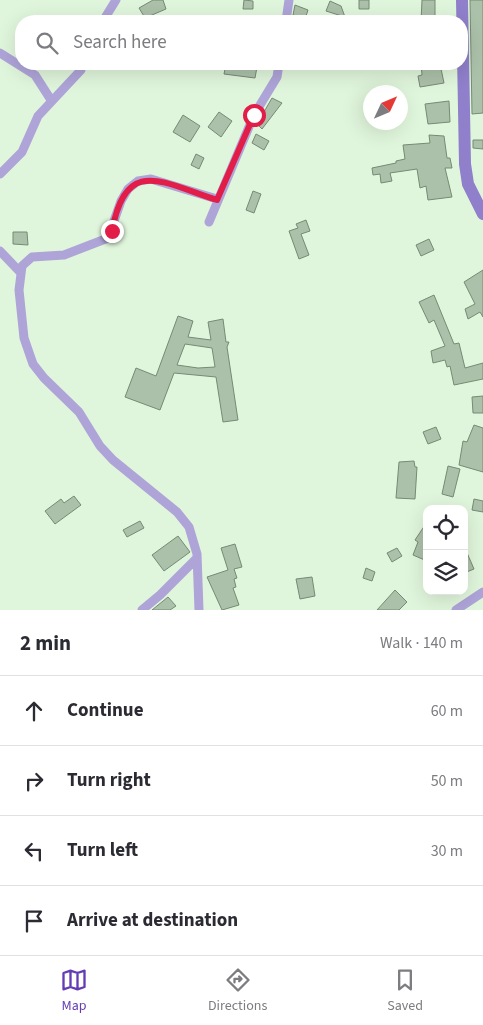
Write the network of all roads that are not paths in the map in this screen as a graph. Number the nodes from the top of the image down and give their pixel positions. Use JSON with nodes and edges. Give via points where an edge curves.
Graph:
{"nodes":[{"id":1,"x":116,"y":0,"type":"edge"},
{"id":2,"x":289,"y":0,"type":"edge"},
{"id":3,"x":462,"y":0,"type":"edge"},
{"id":4,"x":107,"y":15,"type":"edge"},
{"id":5,"x":287,"y":15,"type":"edge"},
{"id":6,"x":462,"y":15,"type":"edge"},
{"id":7,"x":0,"y":53,"type":"edge"},
{"id":8,"x":15,"y":62,"type":"edge"},
{"id":9,"x":27,"y":70,"type":"edge"},
{"id":10,"x":81,"y":70,"type":"edge"},
{"id":11,"x":278,"y":70,"type":"edge"},
{"id":12,"x":463,"y":70,"type":"edge"},
{"id":13,"x":51,"y":100,"type":"junction"},
{"id":14,"x":0,"y":174,"type":"edge"},
{"id":15,"x":217,"y":200,"type":"junction"},
{"id":16,"x":483,"y":214,"type":"edge"},
{"id":17,"x":209,"y":222,"type":"dead end"},
{"id":18,"x":0,"y":251,"type":"edge"},
{"id":19,"x":20,"y":272,"type":"junction"},
{"id":20,"x":197,"y":558,"type":"junction"},
{"id":21,"x":483,"y":592,"type":"edge"},
{"id":22,"x":142,"y":610,"type":"edge"},
{"id":23,"x":199,"y":610,"type":"edge"},
{"id":24,"x":456,"y":610,"type":"edge"}],
"edges":[{"from":1,"to":4,"type":"street"},
{"from":2,"to":5,"type":"street"},
{"from":3,"to":6,"type":"main road"},
{"from":7,"to":8,"type":"street"},
{"from":9,"to":13,"type":"street","via":[[35,75]]},
{"from":10,"to":13,"type":"street"},
{"from":11,"to":15,"type":"street","via":[[254,115]]},
{"from":12,"to":16,"type":"main road","via":[[465,164],[468,184]]},
{"from":13,"to":14,"type":"street","via":[[38,116],[22,152]]},
{"from":15,"to":17,"type":"street"},
{"from":15,"to":19,"type":"street","via":[[151,179],[138,182],[120,201],[112,231],[106,240],[59,256],[32,256]]},
{"from":18,"to":19,"type":"street"},
{"from":19,"to":20,"type":"street","via":[[24,338],[33,364],[79,412],[100,446],[113,460],[182,517],[192,534]]},
{"from":20,"to":22,"type":"street"},
{"from":20,"to":23,"type":"street"},
{"from":21,"to":24,"type":"street"}]}
